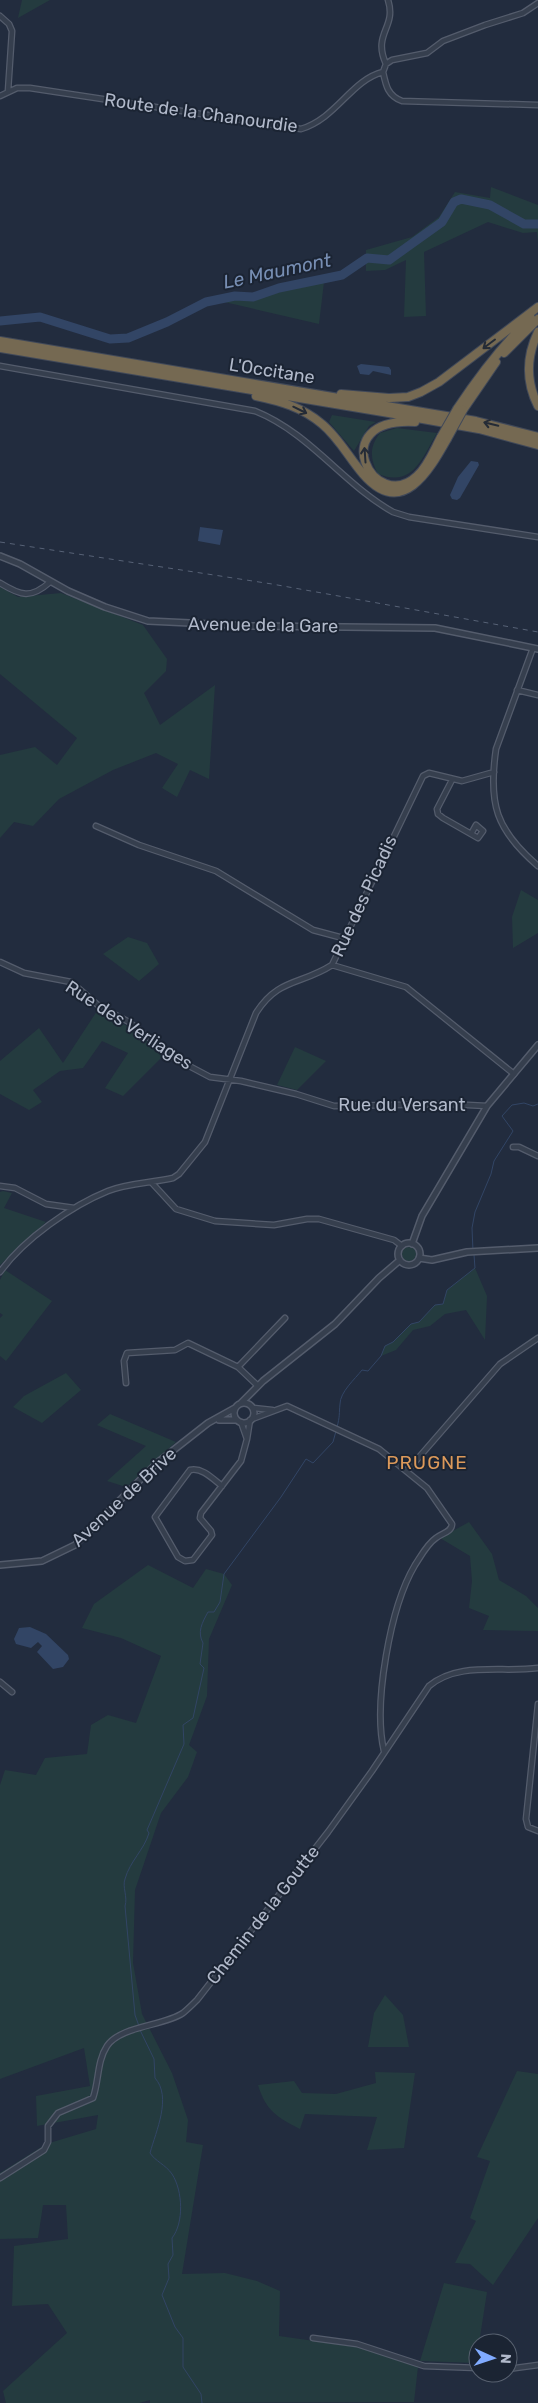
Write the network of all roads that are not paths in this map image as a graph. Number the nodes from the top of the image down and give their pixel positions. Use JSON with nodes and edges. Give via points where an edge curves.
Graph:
{"nodes":[{"id":1,"x":388,"y":0,"type":"edge"},
{"id":2,"x":538,"y":3,"type":"edge"},
{"id":3,"x":0,"y":16,"type":"edge"},
{"id":4,"x":386,"y":64,"type":"junction"},
{"id":5,"x":383,"y":72,"type":"junction"},
{"id":6,"x":8,"y":91,"type":"junction"},
{"id":7,"x":0,"y":96,"type":"edge"},
{"id":8,"x":538,"y":106,"type":"edge"},
{"id":9,"x":538,"y":307,"type":"edge"},
{"id":10,"x":534,"y":315,"type":"edge"},
{"id":11,"x":538,"y":332,"type":"edge"},
{"id":12,"x":0,"y":341,"type":"edge"},
{"id":13,"x":0,"y":348,"type":"edge"},
{"id":14,"x":0,"y":366,"type":"edge"},
{"id":15,"x":226,"y":386,"type":"junction"},
{"id":16,"x":279,"y":388,"type":"junction"},
{"id":17,"x":538,"y":406,"type":"edge"},
{"id":18,"x":445,"y":423,"type":"junction"},
{"id":19,"x":538,"y":437,"type":"edge"},
{"id":20,"x":444,"y":438,"type":"junction"},
{"id":21,"x":538,"y":444,"type":"edge"},
{"id":22,"x":538,"y":537,"type":"edge"},
{"id":23,"x":0,"y":556,"type":"edge"},
{"id":24,"x":50,"y":582,"type":"junction"},
{"id":25,"x":0,"y":584,"type":"edge"},
{"id":26,"x":535,"y":649,"type":"edge"},
{"id":27,"x":517,"y":690,"type":"junction"},
{"id":28,"x":538,"y":696,"type":"edge"},
{"id":29,"x":494,"y":772,"type":"junction"},
{"id":30,"x":452,"y":780,"type":"junction"},
{"id":31,"x":96,"y":826,"type":"dead end"},
{"id":32,"x":471,"y":834,"type":"dead end"},
{"id":33,"x":538,"y":866,"type":"edge"},
{"id":34,"x":343,"y":938,"type":"junction"},
{"id":35,"x":0,"y":962,"type":"edge"},
{"id":36,"x":332,"y":965,"type":"junction"},
{"id":37,"x":538,"y":1045,"type":"edge"},
{"id":38,"x":514,"y":1074,"type":"junction"},
{"id":39,"x":230,"y":1079,"type":"junction"},
{"id":40,"x":487,"y":1106,"type":"junction"},
{"id":41,"x":513,"y":1147,"type":"dead end"},
{"id":42,"x":538,"y":1156,"type":"edge"},
{"id":43,"x":152,"y":1183,"type":"junction"},
{"id":44,"x":0,"y":1186,"type":"edge"},
{"id":45,"x":75,"y":1208,"type":"junction"},
{"id":46,"x":412,"y":1244,"type":"junction"},
{"id":47,"x":402,"y":1246,"type":"junction"},
{"id":48,"x":538,"y":1248,"type":"edge"},
{"id":49,"x":419,"y":1258,"type":"junction"},
{"id":50,"x":400,"y":1260,"type":"junction"},
{"id":51,"x":0,"y":1272,"type":"edge"},
{"id":52,"x":285,"y":1318,"type":"dead end"},
{"id":53,"x":538,"y":1338,"type":"edge"},
{"id":54,"x":238,"y":1367,"type":"junction"},
{"id":55,"x":126,"y":1383,"type":"dead end"},
{"id":56,"x":256,"y":1388,"type":"junction"},
{"id":57,"x":241,"y":1403,"type":"junction"},
{"id":58,"x":235,"y":1408,"type":"junction"},
{"id":59,"x":253,"y":1408,"type":"junction"},
{"id":60,"x":273,"y":1410,"type":"junction"},
{"id":61,"x":214,"y":1420,"type":"junction"},
{"id":62,"x":251,"y":1420,"type":"junction"},
{"id":63,"x":239,"y":1421,"type":"junction"},
{"id":64,"x":247,"y":1439,"type":"junction"},
{"id":65,"x":407,"y":1471,"type":"junction"},
{"id":66,"x":222,"y":1486,"type":"junction"},
{"id":67,"x":0,"y":1564,"type":"edge"},
{"id":68,"x":538,"y":1668,"type":"edge"},
{"id":69,"x":0,"y":1682,"type":"edge"},
{"id":70,"x":12,"y":1692,"type":"dead end"},
{"id":71,"x":538,"y":1704,"type":"edge"},
{"id":72,"x":384,"y":1751,"type":"junction"},
{"id":73,"x":538,"y":1831,"type":"edge"},
{"id":74,"x":0,"y":2178,"type":"edge"},
{"id":75,"x":313,"y":2338,"type":"dead end"},
{"id":76,"x":538,"y":2365,"type":"edge"},
{"id":77,"x":468,"y":2368,"type":"edge"},
{"id":78,"x":518,"y":2368,"type":"edge"}],
"edges":[{"from":1,"to":4,"type":"street","via":[[392,14],[380,48]]},
{"from":2,"to":4,"type":"street","via":[[523,13],[443,41],[427,53],[400,57]]},
{"from":3,"to":6,"type":"street","via":[[12,31]]},
{"from":4,"to":5,"type":"street"},
{"from":5,"to":6,"type":"street","name":"Route de la Chanourdie","via":[[371,75],[335,110],[301,129],[30,88]]},
{"from":5,"to":8,"type":"street","via":[[388,92],[402,102]]},
{"from":6,"to":7,"type":"street"},
{"from":9,"to":10,"type":"highway"},
{"from":10,"to":16,"type":"highway","one_way":true,"via":[[440,382],[415,395],[389,398]]},
{"from":10,"to":20,"type":"highway","bridge":true,"via":[[486,367]]},
{"from":11,"to":17,"type":"highway","via":[[529,368],[530,385]]},
{"from":12,"to":16,"type":"highway","name":"L'Occitane"},
{"from":13,"to":15,"type":"highway","name":"L'Occitane"},
{"from":14,"to":22,"type":"street","via":[[255,411],[296,433],[393,512]]},
{"from":15,"to":18,"type":"highway","name":"L'Occitane"},
{"from":15,"to":20,"type":"highway","one_way":true,"via":[[284,403],[312,416],[332,434],[369,480],[384,489],[403,490],[418,482],[427,473]]},
{"from":19,"to":16,"type":"highway","name":"L'Occitane","one_way":true,"via":[[476,421]]},
{"from":20,"to":18,"type":"highway","one_way":true,"via":[[425,467],[403,484],[392,486],[383,483],[374,477],[364,461],[366,442],[372,431],[380,426],[408,421]]},
{"from":18,"to":21,"type":"highway","name":"L'Occitane"},
{"from":23,"to":24,"type":"street","name":"Avenue de la Gare"},
{"from":24,"to":25,"type":"street","via":[[39,592],[29,594],[16,594]]},
{"from":24,"to":26,"type":"street","name":"Avenue de la Gare","via":[[105,607],[148,621],[435,628]]},
{"from":26,"to":27,"type":"street"},
{"from":27,"to":28,"type":"street"},
{"from":27,"to":29,"type":"street","via":[[496,749]]},
{"from":29,"to":30,"type":"street"},
{"from":29,"to":33,"type":"street","via":[[496,807],[506,832]]},
{"from":30,"to":32,"type":"street","via":[[438,814]]},
{"from":30,"to":34,"type":"street","name":"Rue des Picadis","via":[[429,774],[423,776]]},
{"from":31,"to":34,"type":"street","via":[[139,845],[216,871],[313,930]]},
{"from":34,"to":36,"type":"street","name":"Rue des Picadis"},
{"from":35,"to":39,"type":"street","name":"Rue des Verliages","via":[[24,972],[71,982],[99,1006],[129,1022],[174,1058],[210,1077]]},
{"from":36,"to":38,"type":"street","via":[[406,987]]},
{"from":36,"to":39,"type":"street","name":"Rue des Picadis","via":[[270,994],[256,1013]]},
{"from":37,"to":38,"type":"street"},
{"from":38,"to":40,"type":"street"},
{"from":39,"to":40,"type":"street","name":"Rue du Versant","via":[[334,1106]]},
{"from":39,"to":43,"type":"street","name":"Rue des Picadis","via":[[206,1142],[179,1174]]},
{"from":40,"to":46,"type":"street","via":[[422,1216]]},
{"from":41,"to":42,"type":"street"},
{"from":43,"to":45,"type":"street","name":"Rue des Picadis","via":[[108,1191]]},
{"from":43,"to":47,"type":"street","via":[[176,1209],[215,1221],[274,1226],[319,1219],[394,1240]]},
{"from":44,"to":45,"type":"street","via":[[15,1188],[46,1204]]},
{"from":45,"to":51,"type":"street","name":"Rue des Picadis","via":[[23,1247]]},
{"from":46,"to":47,"type":"street"},
{"from":46,"to":49,"type":"street","via":[[417,1248]]},
{"from":47,"to":50,"type":"street","via":[[398,1253]]},
{"from":48,"to":49,"type":"street","via":[[473,1252],[438,1260]]},
{"from":49,"to":50,"type":"street","via":[[411,1265]]},
{"from":50,"to":56,"type":"street","via":[[316,1341]]},
{"from":52,"to":54,"type":"street"},
{"from":53,"to":65,"type":"street","via":[[500,1364]]},
{"from":54,"to":55,"type":"street","via":[[188,1344],[175,1350],[127,1354],[124,1361]]},
{"from":54,"to":56,"type":"street"},
{"from":56,"to":57,"type":"street"},
{"from":56,"to":59,"type":"street"},
{"from":57,"to":58,"type":"street"},
{"from":57,"to":59,"type":"street"},
{"from":58,"to":61,"type":"street","name":"Avenue de Brive"},
{"from":58,"to":63,"type":"street","via":[[234,1414]]},
{"from":59,"to":60,"type":"street"},
{"from":59,"to":62,"type":"street"},
{"from":60,"to":62,"type":"street"},
{"from":60,"to":65,"type":"street","via":[[284,1406],[292,1408],[379,1449]]},
{"from":61,"to":63,"type":"street"},
{"from":61,"to":67,"type":"street","name":"Avenue de Brive","via":[[157,1463],[75,1545],[42,1561]]},
{"from":62,"to":63,"type":"street"},
{"from":62,"to":64,"type":"street"},
{"from":63,"to":64,"type":"street"},
{"from":64,"to":66,"type":"street","via":[[241,1461]]},
{"from":65,"to":72,"type":"street","via":[[427,1488],[452,1527],[430,1543],[403,1590],[394,1621],[382,1693],[381,1739]]},
{"from":66,"to":66,"type":"street","via":[[201,1513],[200,1518],[212,1535],[193,1560],[185,1561],[178,1557],[155,1517],[190,1470],[202,1470]]},
{"from":68,"to":72,"type":"street","name":"Chemin de la Goutte","via":[[475,1670],[437,1679],[421,1694]]},
{"from":69,"to":70,"type":"street"},
{"from":71,"to":73,"type":"street","via":[[526,1819],[528,1827]]},
{"from":72,"to":74,"type":"street","name":"Chemin de la Goutte","via":[[328,1832],[197,2000],[183,2014],[118,2036],[107,2046],[93,2098],[58,2113],[48,2126],[48,2142],[44,2150]]},
{"from":75,"to":77,"type":"street","via":[[358,2344],[424,2366]]},
{"from":76,"to":78,"type":"street"}]}
